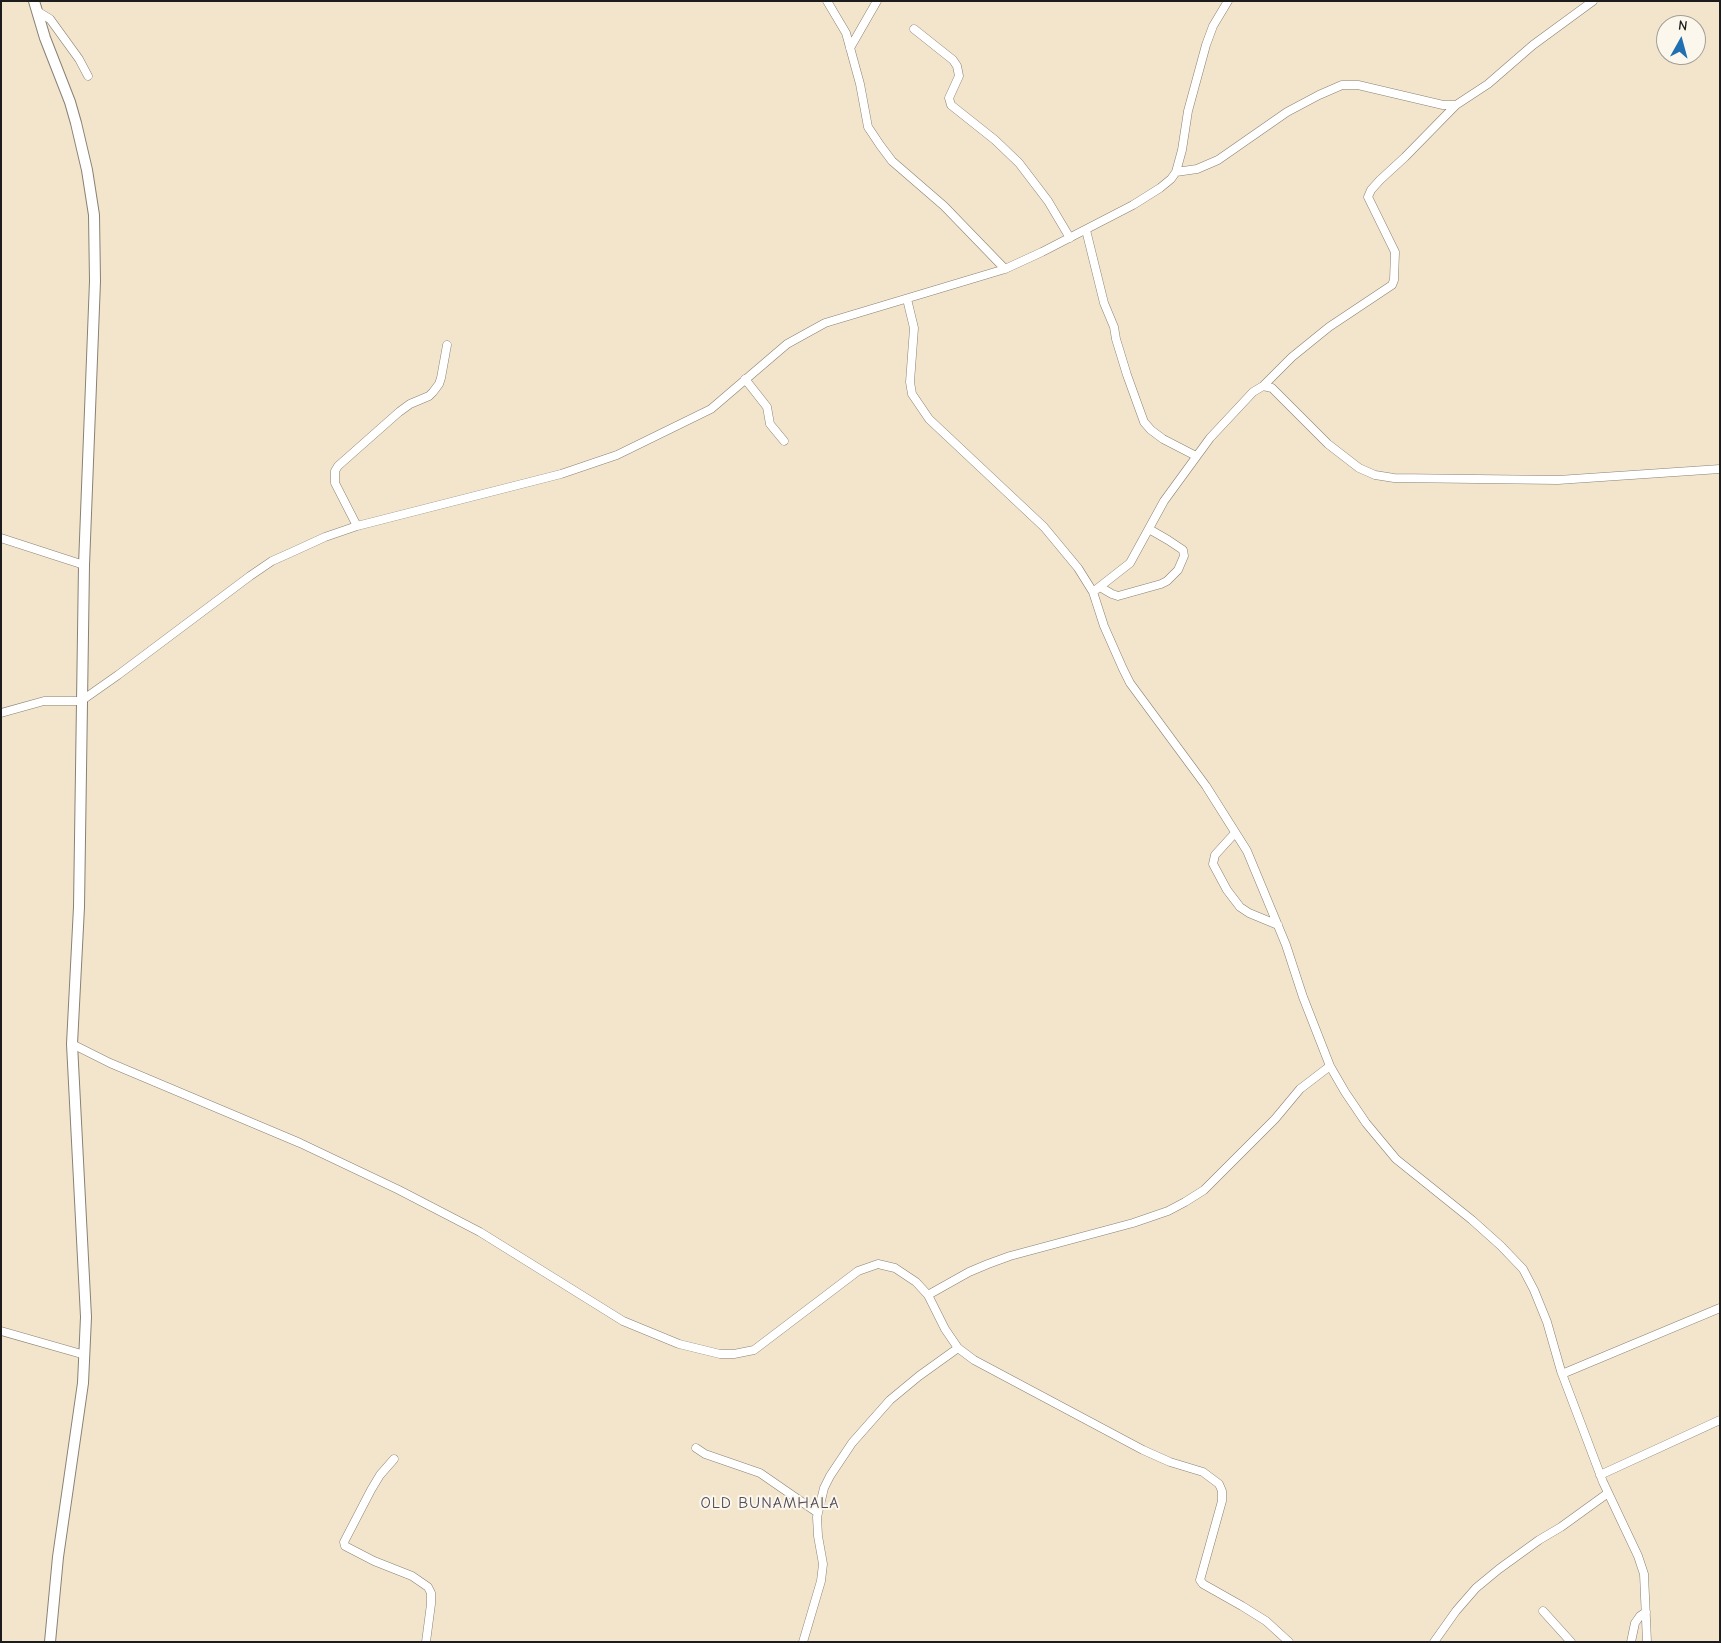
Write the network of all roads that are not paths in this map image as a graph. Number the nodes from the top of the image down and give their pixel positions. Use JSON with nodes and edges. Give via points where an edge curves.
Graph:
{"nodes":[{"id":1,"x":827,"y":1,"type":"edge"},
{"id":2,"x":877,"y":1,"type":"edge"},
{"id":3,"x":1228,"y":1,"type":"edge"},
{"id":4,"x":1593,"y":1,"type":"edge"},
{"id":5,"x":35,"y":6,"type":"edge"},
{"id":6,"x":914,"y":29,"type":"dead end"},
{"id":7,"x":850,"y":48,"type":"junction"},
{"id":8,"x":88,"y":76,"type":"dead end"},
{"id":9,"x":1456,"y":105,"type":"junction"},
{"id":10,"x":1176,"y":172,"type":"junction"},
{"id":11,"x":1086,"y":230,"type":"junction"},
{"id":12,"x":1070,"y":238,"type":"junction"},
{"id":13,"x":1005,"y":269,"type":"junction"},
{"id":14,"x":907,"y":299,"type":"junction"},
{"id":15,"x":447,"y":345,"type":"dead end"},
{"id":16,"x":745,"y":379,"type":"junction"},
{"id":17,"x":1263,"y":386,"type":"junction"},
{"id":18,"x":784,"y":441,"type":"dead end"},
{"id":19,"x":1196,"y":456,"type":"junction"},
{"id":20,"x":1720,"y":469,"type":"edge"},
{"id":21,"x":357,"y":526,"type":"junction"},
{"id":22,"x":1149,"y":529,"type":"junction"},
{"id":23,"x":1,"y":538,"type":"edge"},
{"id":24,"x":84,"y":565,"type":"junction"},
{"id":25,"x":1100,"y":587,"type":"junction"},
{"id":26,"x":1092,"y":592,"type":"junction"},
{"id":27,"x":81,"y":701,"type":"junction"},
{"id":28,"x":1,"y":714,"type":"edge"},
{"id":29,"x":1235,"y":832,"type":"junction"},
{"id":30,"x":1278,"y":925,"type":"junction"},
{"id":31,"x":72,"y":1044,"type":"junction"},
{"id":32,"x":1330,"y":1066,"type":"junction"},
{"id":33,"x":928,"y":1295,"type":"junction"},
{"id":34,"x":1720,"y":1308,"type":"edge"},
{"id":35,"x":1,"y":1331,"type":"edge"},
{"id":36,"x":958,"y":1348,"type":"junction"},
{"id":37,"x":85,"y":1355,"type":"junction"},
{"id":38,"x":1562,"y":1374,"type":"junction"},
{"id":39,"x":1720,"y":1420,"type":"edge"},
{"id":40,"x":696,"y":1448,"type":"dead end"},
{"id":41,"x":394,"y":1459,"type":"dead end"},
{"id":42,"x":1600,"y":1475,"type":"junction"},
{"id":43,"x":1608,"y":1493,"type":"junction"},
{"id":44,"x":818,"y":1513,"type":"junction"},
{"id":45,"x":1543,"y":1611,"type":"dead end"},
{"id":46,"x":1646,"y":1612,"type":"junction"},
{"id":47,"x":50,"y":1642,"type":"edge"},
{"id":48,"x":426,"y":1642,"type":"edge"},
{"id":49,"x":803,"y":1642,"type":"edge"},
{"id":50,"x":1289,"y":1642,"type":"edge"},
{"id":51,"x":1434,"y":1642,"type":"edge"},
{"id":52,"x":1571,"y":1642,"type":"edge"},
{"id":53,"x":1630,"y":1642,"type":"edge"},
{"id":54,"x":1647,"y":1642,"type":"edge"}],
"edges":[{"from":1,"to":7,"type":"street","via":[[843,26]]},
{"from":2,"to":7,"type":"street"},
{"from":3,"to":10,"type":"street","via":[[1206,45],[1188,110]]},
{"from":4,"to":9,"type":"street","via":[[1533,44],[1488,84]]},
{"from":5,"to":8,"type":"street","via":[[50,19]]},
{"from":5,"to":24,"type":"street","via":[[76,123],[94,215]]},
{"from":6,"to":12,"type":"street","via":[[958,66],[959,76],[949,98],[951,105],[1019,163],[1048,201]]},
{"from":7,"to":13,"type":"street","via":[[868,126],[883,150],[892,162],[944,206]]},
{"from":9,"to":10,"type":"street","via":[[1358,85],[1342,85],[1287,112],[1207,166]]},
{"from":9,"to":17,"type":"street","via":[[1380,180],[1368,197],[1395,252],[1392,285],[1329,327]]},
{"from":10,"to":11,"type":"street","via":[[1166,184],[1140,201]]},
{"from":11,"to":12,"type":"street"},
{"from":11,"to":19,"type":"street","via":[[1104,303],[1144,422],[1163,439]]},
{"from":12,"to":13,"type":"street"},
{"from":13,"to":14,"type":"street"},
{"from":14,"to":16,"type":"street","via":[[826,323],[787,344]]},
{"from":14,"to":26,"type":"street","via":[[914,328],[911,388],[918,404],[929,419],[1044,527],[1078,568]]},
{"from":15,"to":21,"type":"street","via":[[441,378],[433,392],[399,412],[335,471],[336,482]]},
{"from":16,"to":18,"type":"street","via":[[767,408],[770,424]]},
{"from":16,"to":21,"type":"street","via":[[712,409],[617,455],[561,474]]},
{"from":17,"to":19,"type":"street","via":[[1253,392]]},
{"from":17,"to":20,"type":"street","via":[[1272,388],[1328,444],[1359,468],[1385,477],[1558,480]]},
{"from":19,"to":22,"type":"street","via":[[1164,500]]},
{"from":21,"to":27,"type":"street","via":[[272,561]]},
{"from":22,"to":25,"type":"street","via":[[1130,563]]},
{"from":22,"to":25,"type":"street","via":[[1182,548],[1184,556],[1178,570],[1161,584],[1118,596]]},
{"from":23,"to":24,"type":"street"},
{"from":24,"to":27,"type":"street"},
{"from":25,"to":26,"type":"street"},
{"from":26,"to":29,"type":"street","via":[[1130,682],[1206,786]]},
{"from":27,"to":28,"type":"street","via":[[44,701]]},
{"from":27,"to":31,"type":"street","via":[[79,907]]},
{"from":29,"to":30,"type":"street","via":[[1251,859]]},
{"from":29,"to":30,"type":"street","via":[[1214,855],[1213,864],[1240,907]]},
{"from":30,"to":32,"type":"street"},
{"from":31,"to":33,"type":"street","via":[[300,1143],[399,1190],[480,1232],[623,1321],[679,1344],[720,1354],[754,1350],[858,1271],[878,1264],[895,1268]]},
{"from":31,"to":37,"type":"street","via":[[86,1298]]},
{"from":32,"to":33,"type":"street","via":[[1300,1089],[1220,1175],[1185,1202],[1133,1223],[1002,1259],[969,1272]]},
{"from":32,"to":38,"type":"street","via":[[1366,1123],[1396,1159],[1472,1220],[1522,1269],[1547,1322]]},
{"from":33,"to":36,"type":"street"},
{"from":34,"to":38,"type":"street"},
{"from":35,"to":37,"type":"street"},
{"from":36,"to":44,"type":"street","via":[[890,1400],[852,1443],[824,1488]]},
{"from":36,"to":50,"type":"street","via":[[996,1373],[1103,1430],[1157,1457],[1203,1472],[1219,1484],[1222,1501],[1200,1580],[1266,1621]]},
{"from":37,"to":47,"type":"street"},
{"from":38,"to":42,"type":"street"},
{"from":39,"to":42,"type":"street"},
{"from":40,"to":44,"type":"street","via":[[760,1473]]},
{"from":41,"to":48,"type":"street","via":[[380,1475],[344,1542],[345,1546],[412,1576],[428,1587],[431,1604]]},
{"from":42,"to":43,"type":"street"},
{"from":43,"to":46,"type":"street","via":[[1644,1574]]},
{"from":43,"to":51,"type":"street","via":[[1484,1581],[1456,1611]]},
{"from":44,"to":49,"type":"street","via":[[822,1572]]},
{"from":45,"to":52,"type":"street"},
{"from":46,"to":53,"type":"street","via":[[1635,1623]]},
{"from":46,"to":54,"type":"street"}]}
